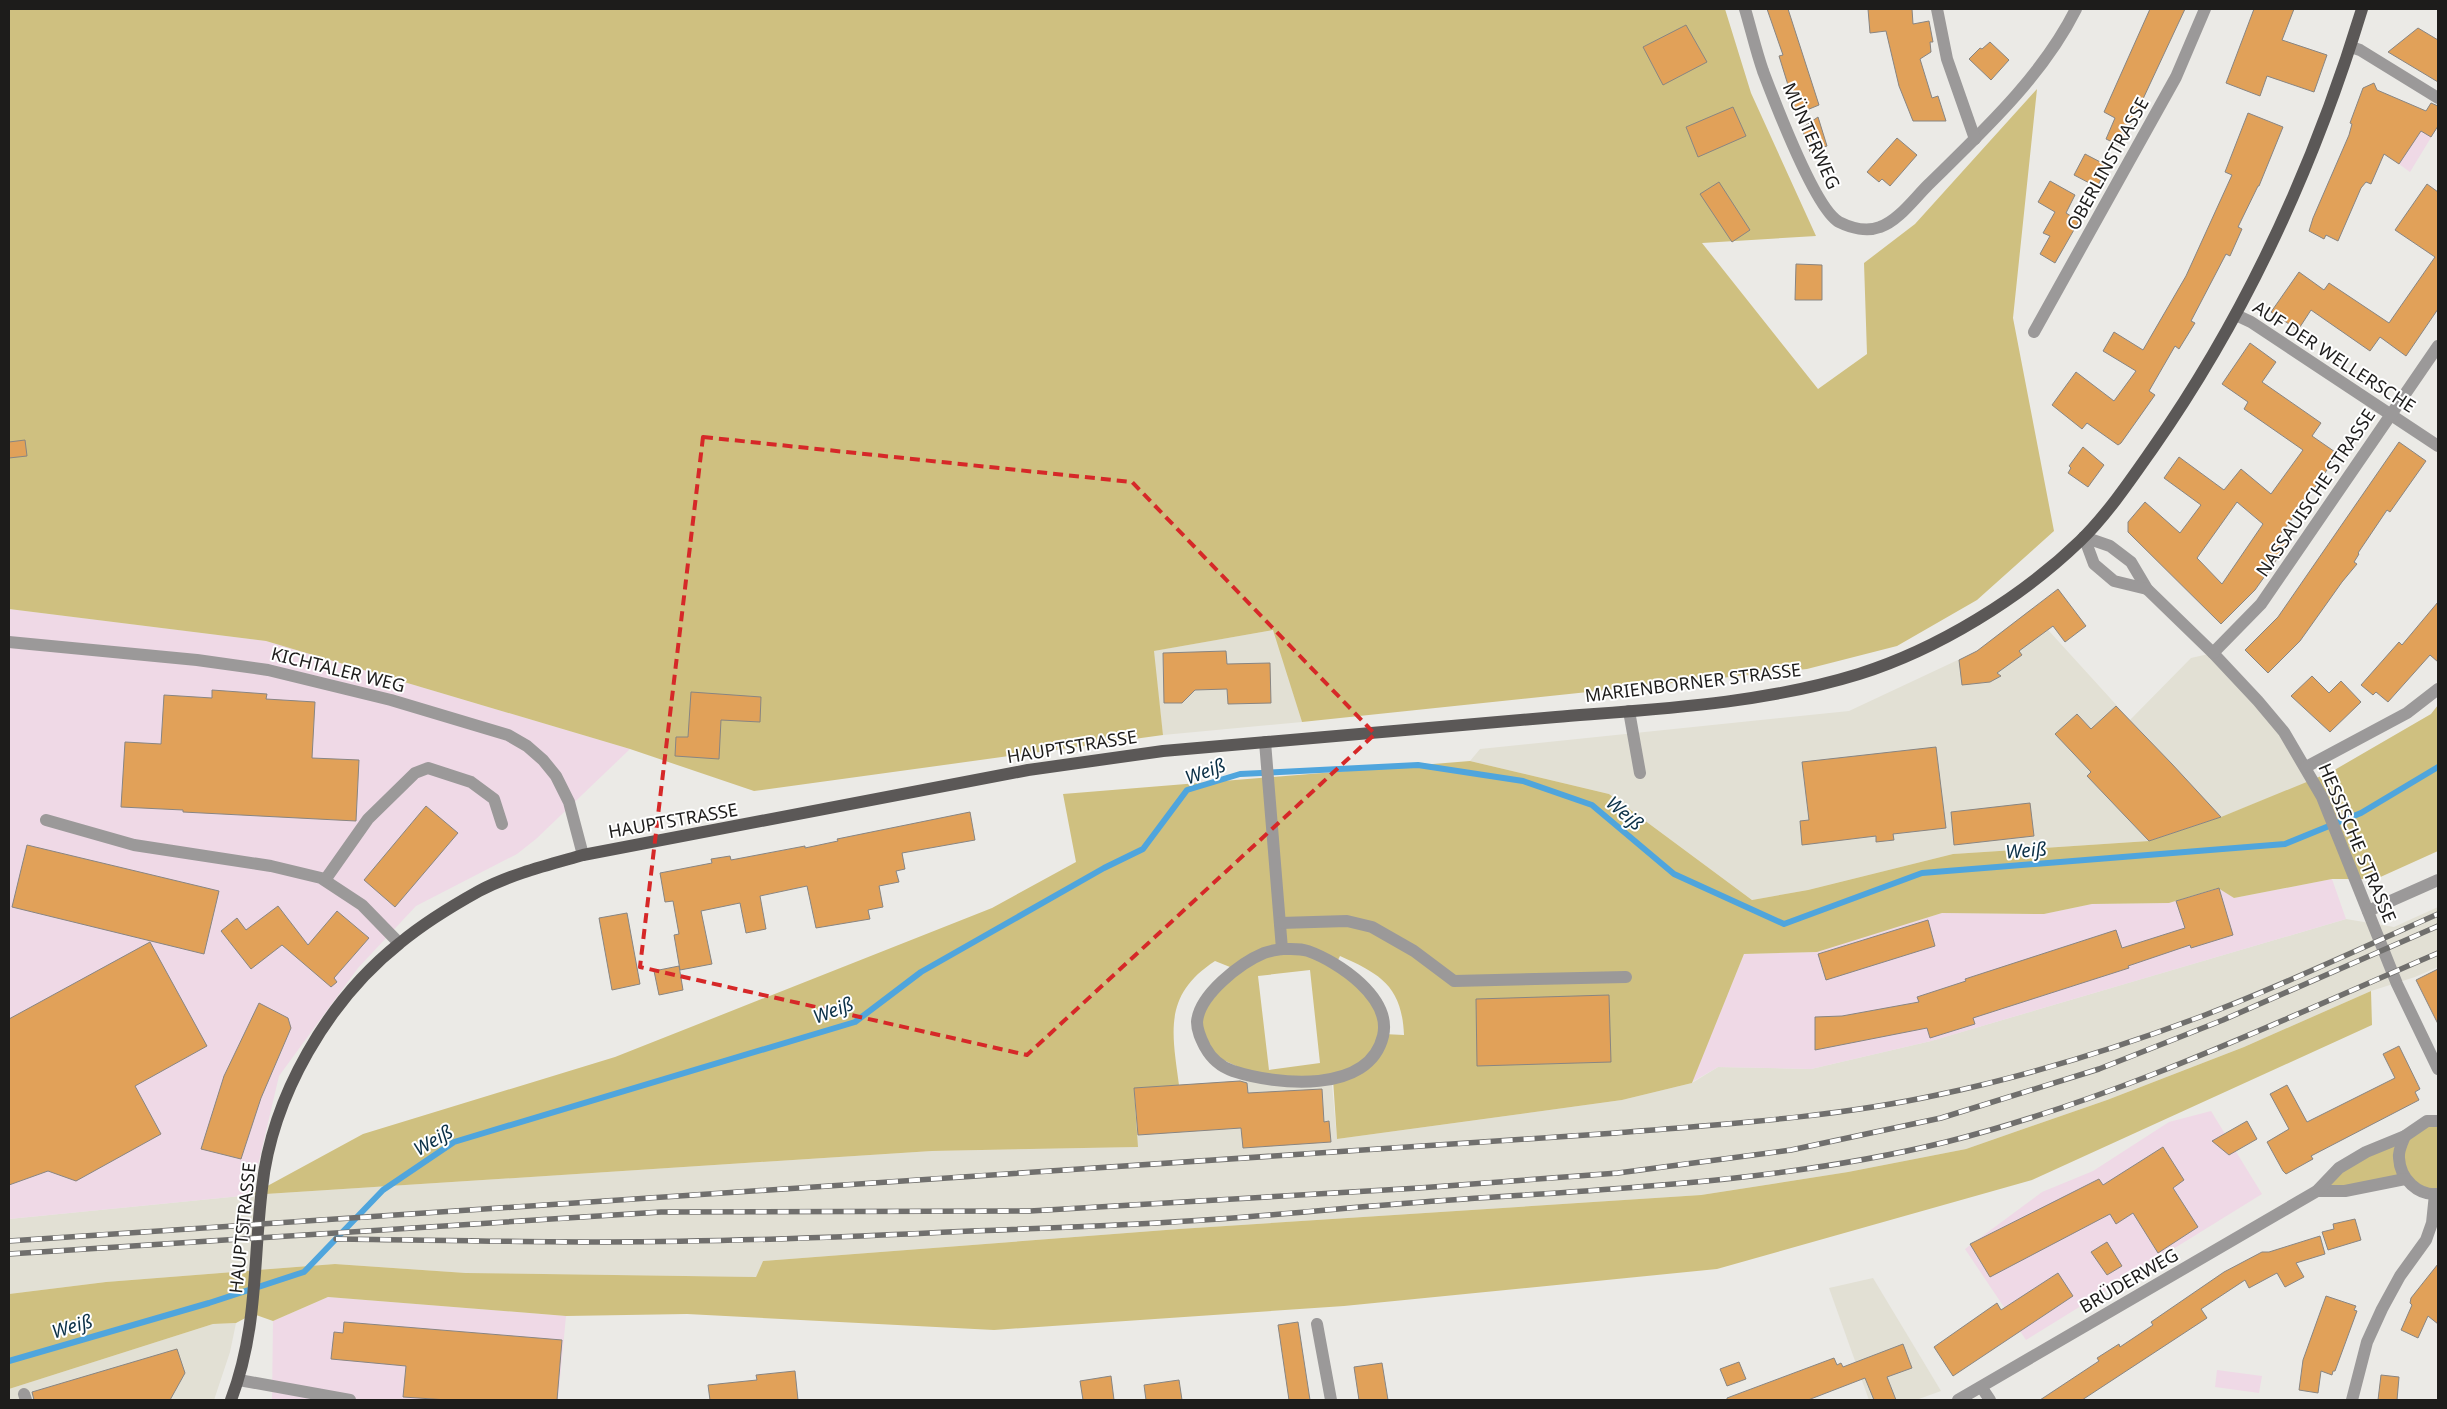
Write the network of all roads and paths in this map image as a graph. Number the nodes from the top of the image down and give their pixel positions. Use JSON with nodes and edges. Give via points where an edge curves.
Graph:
{"nodes":[{"id":1,"x":1745,"y":9,"type":"edge"},
{"id":2,"x":1937,"y":9,"type":"edge"},
{"id":3,"x":2076,"y":9,"type":"edge"},
{"id":4,"x":2205,"y":9,"type":"edge"},
{"id":5,"x":2362,"y":9,"type":"edge"},
{"id":6,"x":2350,"y":47,"type":"junction"},
{"id":7,"x":2438,"y":98,"type":"edge"},
{"id":8,"x":1976,"y":138,"type":"junction"},
{"id":9,"x":2236,"y":315,"type":"junction"},
{"id":10,"x":2034,"y":332,"type":"dead end"},
{"id":11,"x":2438,"y":346,"type":"edge"},
{"id":12,"x":2391,"y":414,"type":"junction"},
{"id":13,"x":2438,"y":446,"type":"edge"},
{"id":14,"x":2084,"y":536,"type":"junction"},
{"id":15,"x":2147,"y":589,"type":"junction"},
{"id":16,"x":9,"y":642,"type":"edge"},
{"id":17,"x":2213,"y":653,"type":"junction"},
{"id":18,"x":2438,"y":689,"type":"edge"},
{"id":19,"x":1629,"y":711,"type":"junction"},
{"id":20,"x":1265,"y":742,"type":"junction"},
{"id":21,"x":2306,"y":767,"type":"junction"},
{"id":22,"x":1640,"y":773,"type":"dead end"},
{"id":23,"x":46,"y":820,"type":"dead end"},
{"id":24,"x":502,"y":824,"type":"dead end"},
{"id":25,"x":583,"y":855,"type":"junction"},
{"id":26,"x":325,"y":880,"type":"junction"},
{"id":27,"x":2438,"y":880,"type":"edge"},
{"id":28,"x":2368,"y":911,"type":"junction"},
{"id":29,"x":1280,"y":923,"type":"junction"},
{"id":30,"x":399,"y":943,"type":"junction"},
{"id":31,"x":1282,"y":949,"type":"junction"},
{"id":32,"x":1626,"y":976,"type":"dead end"},
{"id":33,"x":2438,"y":1069,"type":"edge"},
{"id":34,"x":2438,"y":1121,"type":"edge"},
{"id":35,"x":2405,"y":1136,"type":"junction"},
{"id":36,"x":2405,"y":1179,"type":"junction"},
{"id":37,"x":2317,"y":1191,"type":"junction"},
{"id":38,"x":2437,"y":1194,"type":"edge"},
{"id":39,"x":1317,"y":1324,"type":"dead end"},
{"id":40,"x":239,"y":1380,"type":"junction"},
{"id":41,"x":1982,"y":1388,"type":"junction"},
{"id":42,"x":231,"y":1400,"type":"edge"},
{"id":43,"x":350,"y":1400,"type":"edge"},
{"id":44,"x":1331,"y":1400,"type":"edge"},
{"id":45,"x":1958,"y":1400,"type":"edge"},
{"id":46,"x":1990,"y":1400,"type":"edge"},
{"id":47,"x":2352,"y":1400,"type":"edge"}],
"edges":[{"from":1,"to":8,"type":"street","name":"MÜNTERWEG","via":[[1763,70],[1809,180],[1837,221],[1858,229],[1879,228],[1898,216]]},
{"from":2,"to":8,"type":"street","via":[[1947,59]]},
{"from":3,"to":8,"type":"street","name":"MÜNTERWEG","via":[[2038,68]]},
{"from":4,"to":10,"type":"street","name":"OBERLINSTRASSE","via":[[2176,77]]},
{"from":5,"to":6,"type":"main road","name":"MARIENBORNER STRASSE"},
{"from":6,"to":7,"type":"street"},
{"from":6,"to":9,"type":"main road","name":"MARIENBORNER STRASSE","via":[[2300,179]]},
{"from":9,"to":12,"type":"street","name":"AUF DER WELLERSCHE"},
{"from":9,"to":14,"type":"main road","name":"MARIENBORNER STRASSE","via":[[2172,421]]},
{"from":11,"to":12,"type":"street","name":"NASSAUISCHE STRASSE"},
{"from":12,"to":13,"type":"street","name":"AUF DER WELLERSCHE"},
{"from":12,"to":17,"type":"street","name":"NASSAUISCHE STRASSE","via":[[2261,604]]},
{"from":14,"to":15,"type":"street","name":"HESSISCHE STRASSE","via":[[2110,546],[2131,562]]},
{"from":14,"to":15,"type":"street","via":[[2094,564],[2114,581]]},
{"from":14,"to":19,"type":"main road","name":"MARIENBORNER STRASSE","via":[[2055,564],[1986,612],[1896,660],[1789,692]]},
{"from":15,"to":17,"type":"street","name":"HESSISCHE STRASSE"},
{"from":16,"to":25,"type":"street","name":"KICHTALER WEG","via":[[268,670],[391,700],[508,735],[528,746],[556,776],[569,802]]},
{"from":17,"to":21,"type":"street","name":"HESSISCHE STRASSE","via":[[2258,700]]},
{"from":18,"to":21,"type":"street","via":[[2407,713]]},
{"from":19,"to":20,"type":"main road","name":"MARIENBORNER STRASSE"},
{"from":19,"to":22,"type":"street"},
{"from":20,"to":25,"type":"main road","name":"HAUPTSTRASSE","via":[[1163,751],[1028,770]]},
{"from":20,"to":29,"type":"street"},
{"from":21,"to":28,"type":"street","name":"HESSISCHE STRASSE","via":[[2322,797]]},
{"from":23,"to":26,"type":"street","via":[[134,845],[271,866]]},
{"from":24,"to":26,"type":"street","via":[[494,799],[471,782],[428,768],[415,773],[368,818]]},
{"from":25,"to":30,"type":"main road","name":"HAUPTSTRASSE","via":[[480,890]]},
{"from":26,"to":30,"type":"street","via":[[362,904]]},
{"from":27,"to":28,"type":"street"},
{"from":28,"to":33,"type":"street","name":"HESSISCHE STRASSE","via":[[2397,984]]},
{"from":29,"to":31,"type":"street"},
{"from":29,"to":32,"type":"street","via":[[1347,921],[1372,927],[1414,951],[1454,981]]},
{"from":30,"to":40,"type":"main road","name":"HAUPTSTRASSE","via":[[354,986],[314,1042],[290,1086],[273,1132],[262,1186],[253,1314]]},
{"from":31,"to":31,"type":"street","via":[[1264,953],[1235,969],[1219,984],[1202,1007],[1197,1021],[1199,1036],[1209,1054],[1225,1068],[1241,1074],[1279,1081],[1348,1076],[1377,1052],[1383,1035],[1381,1014],[1371,995],[1336,964],[1308,951]]},
{"from":34,"to":35,"type":"street","name":"BRÜDERWEG","via":[[2427,1120]]},
{"from":35,"to":36,"type":"street","via":[[2399,1158]]},
{"from":35,"to":37,"type":"street","name":"BRÜDERWEG","via":[[2366,1152],[2339,1168]]},
{"from":36,"to":37,"type":"street","via":[[2345,1191]]},
{"from":36,"to":38,"type":"street","via":[[2420,1192]]},
{"from":37,"to":41,"type":"street","name":"BRÜDERWEG"},
{"from":38,"to":47,"type":"street","via":[[2426,1240],[2400,1276],[2367,1342]]},
{"from":39,"to":44,"type":"street"},
{"from":40,"to":42,"type":"main road","name":"HAUPTSTRASSE"},
{"from":40,"to":43,"type":"street"},
{"from":41,"to":45,"type":"street","name":"BRÜDERWEG"},
{"from":41,"to":46,"type":"street"}]}
